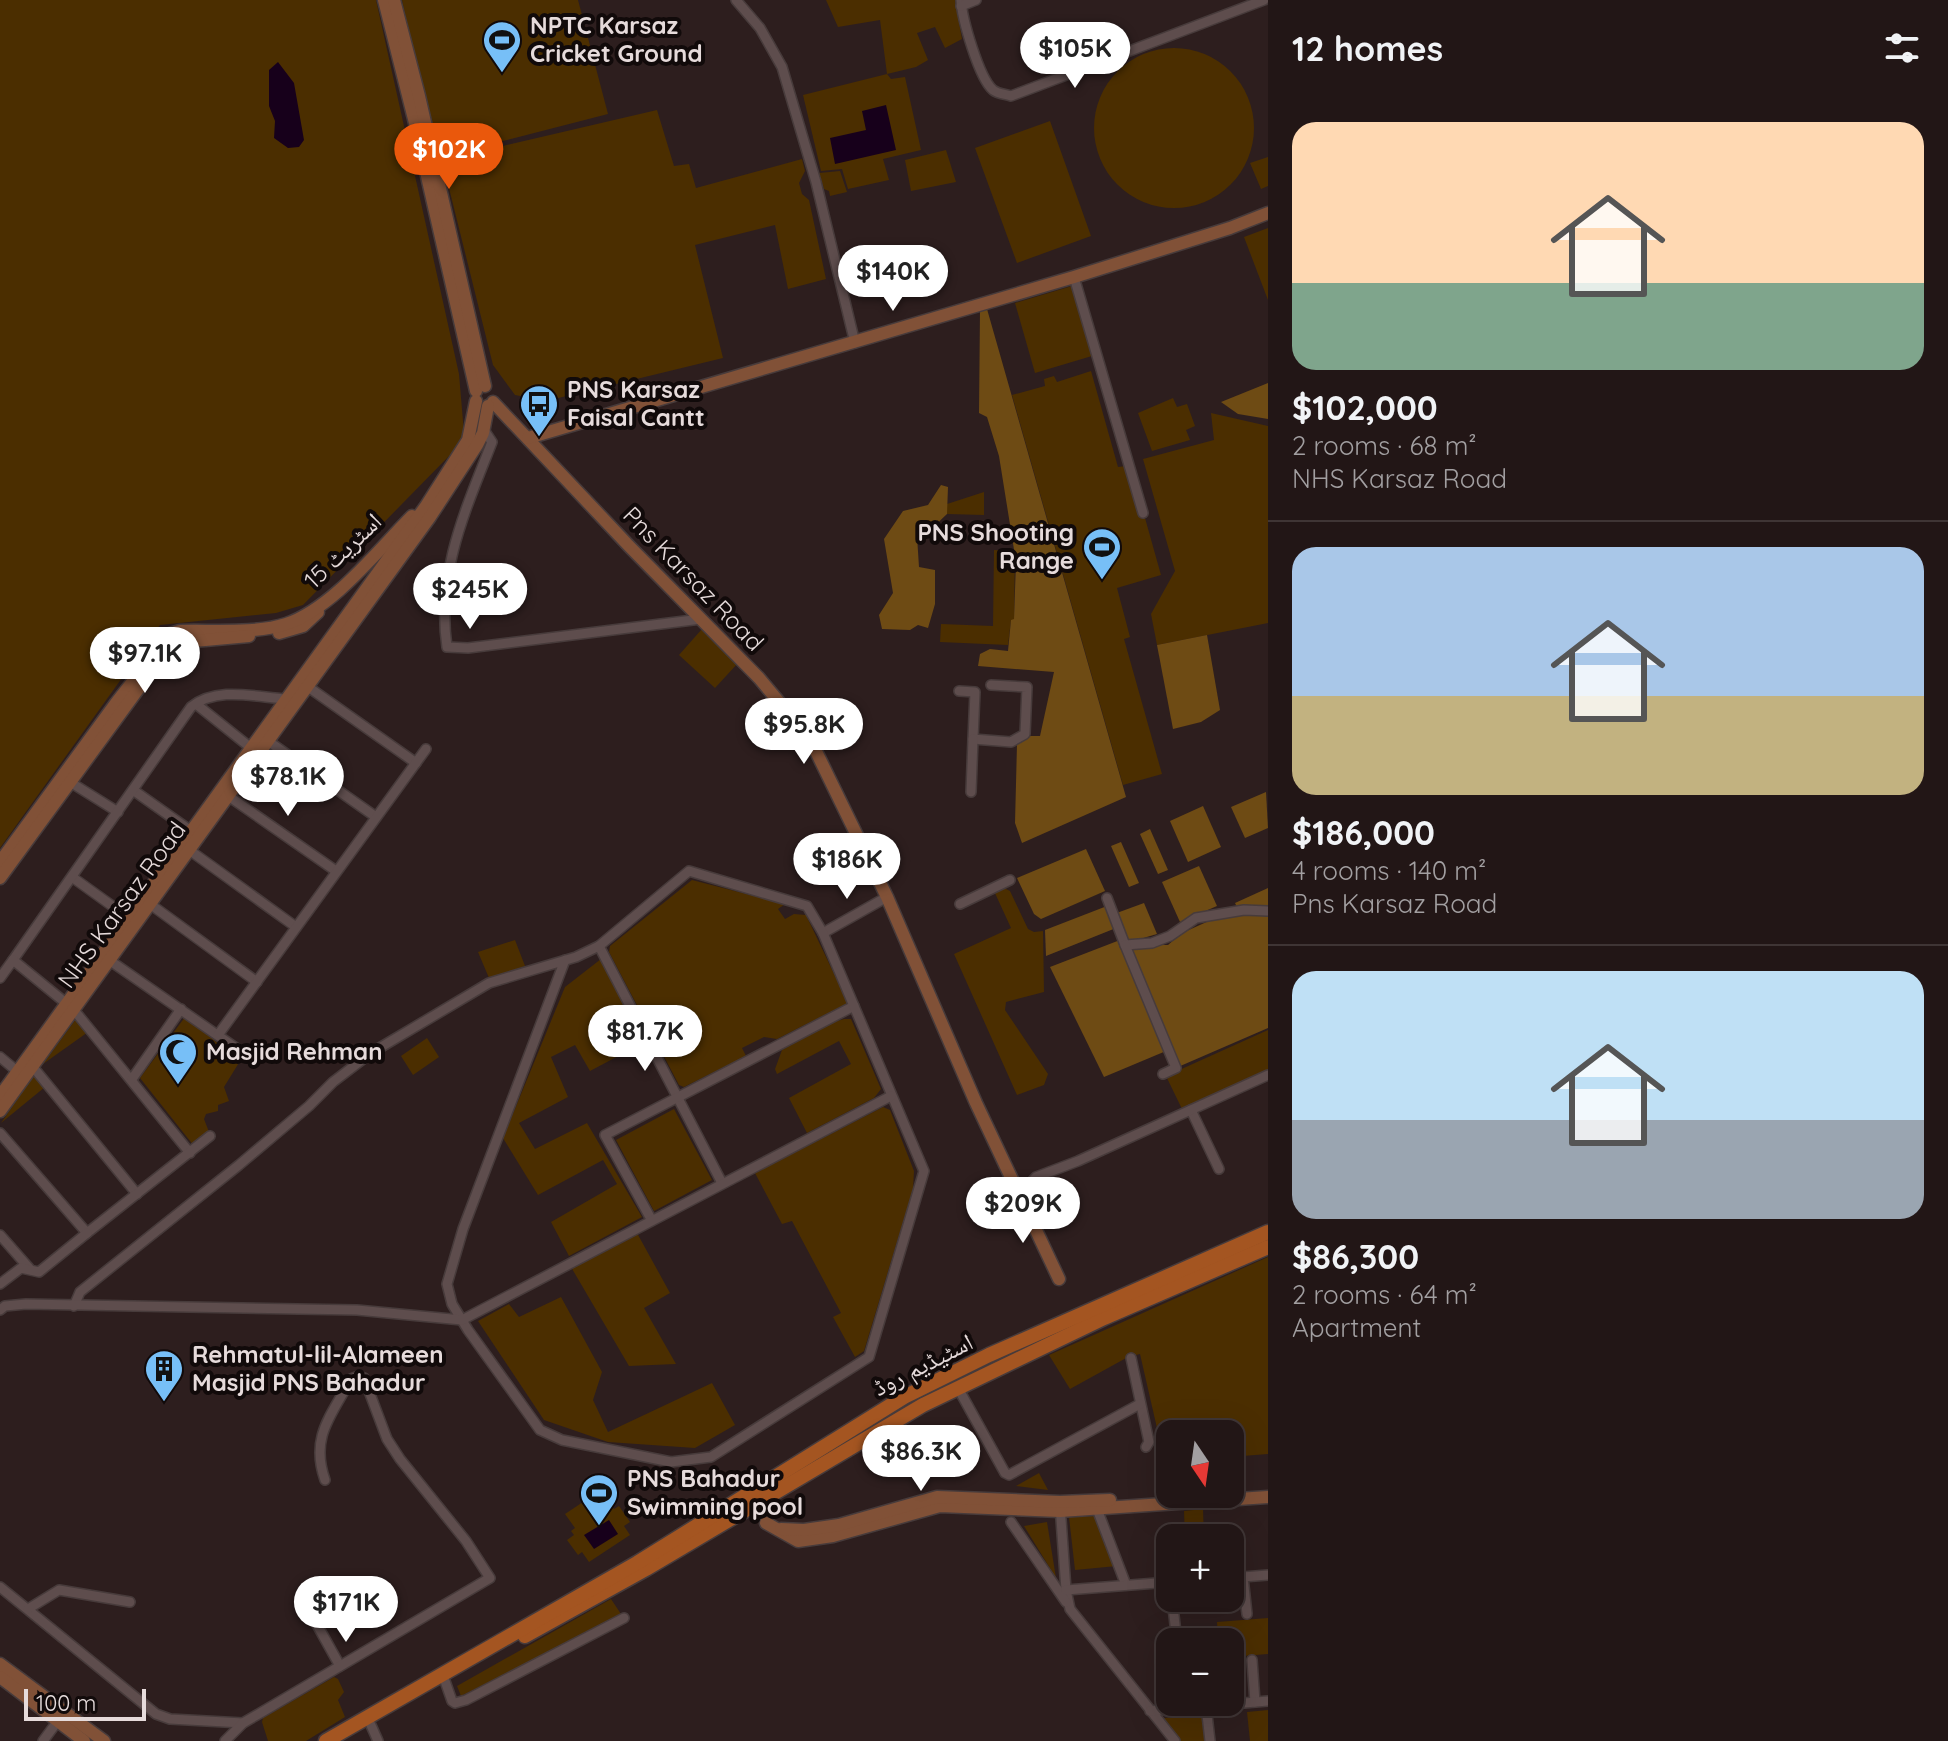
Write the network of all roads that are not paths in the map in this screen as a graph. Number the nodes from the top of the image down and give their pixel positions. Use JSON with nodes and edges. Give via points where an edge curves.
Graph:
{"nodes":[{"id":1,"x":384,"y":0,"type":"edge"},
{"id":2,"x":394,"y":0,"type":"edge"},
{"id":3,"x":736,"y":0,"type":"edge"},
{"id":4,"x":976,"y":0,"type":"edge"},
{"id":5,"x":1264,"y":0,"type":"edge"},
{"id":6,"x":961,"y":3,"type":"edge"},
{"id":7,"x":1268,"y":213,"type":"edge"},
{"id":8,"x":1074,"y":277,"type":"junction"},
{"id":9,"x":855,"y":343,"type":"junction"},
{"id":10,"x":483,"y":397,"type":"junction"},
{"id":11,"x":484,"y":430,"type":"junction"},
{"id":12,"x":528,"y":438,"type":"junction"},
{"id":13,"x":437,"y":489,"type":"junction"},
{"id":14,"x":1143,"y":513,"type":"dead end"},
{"id":15,"x":392,"y":561,"type":"junction"},
{"id":16,"x":328,"y":601,"type":"junction"},
{"id":17,"x":701,"y":619,"type":"junction"},
{"id":18,"x":303,"y":684,"type":"junction"},
{"id":19,"x":991,"y":685,"type":"dead end"},
{"id":20,"x":959,"y":691,"type":"dead end"},
{"id":21,"x":286,"y":699,"type":"junction"},
{"id":22,"x":196,"y":704,"type":"junction"},
{"id":23,"x":973,"y":739,"type":"junction"},
{"id":24,"x":260,"y":744,"type":"junction"},
{"id":25,"x":426,"y":749,"type":"dead end"},
{"id":26,"x":416,"y":763,"type":"junction"},
{"id":27,"x":70,"y":782,"type":"junction"},
{"id":28,"x":133,"y":790,"type":"junction"},
{"id":29,"x":971,"y":792,"type":"dead end"},
{"id":30,"x":224,"y":793,"type":"junction"},
{"id":31,"x":118,"y":812,"type":"junction"},
{"id":32,"x":376,"y":817,"type":"junction"},
{"id":33,"x":191,"y":831,"type":"junction"},
{"id":34,"x":186,"y":848,"type":"junction"},
{"id":35,"x":0,"y":862,"type":"edge"},
{"id":36,"x":336,"y":871,"type":"junction"},
{"id":37,"x":72,"y":877,"type":"junction"},
{"id":38,"x":0,"y":878,"type":"edge"},
{"id":39,"x":1010,"y":880,"type":"dead end"},
{"id":40,"x":887,"y":897,"type":"junction"},
{"id":41,"x":1107,"y":898,"type":"dead end"},
{"id":42,"x":960,"y":904,"type":"dead end"},
{"id":43,"x":139,"y":911,"type":"junction"},
{"id":44,"x":1268,"y":911,"type":"edge"},
{"id":45,"x":296,"y":927,"type":"junction"},
{"id":46,"x":823,"y":933,"type":"junction"},
{"id":47,"x":1125,"y":945,"type":"junction"},
{"id":48,"x":599,"y":946,"type":"junction"},
{"id":49,"x":13,"y":960,"type":"junction"},
{"id":50,"x":109,"y":960,"type":"junction"},
{"id":51,"x":565,"y":960,"type":"junction"},
{"id":52,"x":0,"y":978,"type":"edge"},
{"id":53,"x":90,"y":980,"type":"junction"},
{"id":54,"x":257,"y":982,"type":"junction"},
{"id":55,"x":854,"y":1006,"type":"junction"},
{"id":56,"x":69,"y":1009,"type":"junction"},
{"id":57,"x":181,"y":1009,"type":"junction"},
{"id":58,"x":218,"y":1035,"type":"junction"},
{"id":59,"x":246,"y":1055,"type":"dead end"},
{"id":60,"x":0,"y":1057,"type":"edge"},
{"id":61,"x":33,"y":1067,"type":"junction"},
{"id":62,"x":18,"y":1072,"type":"junction"},
{"id":63,"x":1163,"y":1074,"type":"dead end"},
{"id":64,"x":1268,"y":1075,"type":"edge"},
{"id":65,"x":132,"y":1079,"type":"junction"},
{"id":66,"x":0,"y":1096,"type":"edge"},
{"id":67,"x":891,"y":1096,"type":"junction"},
{"id":68,"x":677,"y":1098,"type":"junction"},
{"id":69,"x":1191,"y":1110,"type":"junction"},
{"id":70,"x":0,"y":1111,"type":"edge"},
{"id":71,"x":0,"y":1133,"type":"edge"},
{"id":72,"x":210,"y":1136,"type":"dead end"},
{"id":73,"x":190,"y":1153,"type":"junction"},
{"id":74,"x":1219,"y":1169,"type":"dead end"},
{"id":75,"x":722,"y":1183,"type":"junction"},
{"id":76,"x":137,"y":1194,"type":"junction"},
{"id":77,"x":1019,"y":1195,"type":"junction"},
{"id":78,"x":651,"y":1219,"type":"junction"},
{"id":79,"x":1268,"y":1232,"type":"edge"},
{"id":80,"x":87,"y":1233,"type":"junction"},
{"id":81,"x":0,"y":1235,"type":"edge"},
{"id":82,"x":1268,"y":1247,"type":"edge"},
{"id":83,"x":29,"y":1268,"type":"junction"},
{"id":84,"x":1059,"y":1279,"type":"dead end"},
{"id":85,"x":0,"y":1284,"type":"edge"},
{"id":86,"x":74,"y":1306,"type":"junction"},
{"id":87,"x":0,"y":1310,"type":"edge"},
{"id":88,"x":462,"y":1320,"type":"junction"},
{"id":89,"x":1131,"y":1358,"type":"dead end"},
{"id":90,"x":958,"y":1388,"type":"junction"},
{"id":91,"x":1140,"y":1404,"type":"junction"},
{"id":92,"x":1146,"y":1447,"type":"dead end"},
{"id":93,"x":325,"y":1480,"type":"dead end"},
{"id":94,"x":1268,"y":1489,"type":"edge"},
{"id":95,"x":1244,"y":1492,"type":"edge"},
{"id":96,"x":1268,"y":1497,"type":"edge"},
{"id":97,"x":1244,"y":1498,"type":"edge"},
{"id":98,"x":1156,"y":1502,"type":"edge"},
{"id":99,"x":1156,"y":1503,"type":"edge"},
{"id":100,"x":1060,"y":1507,"type":"junction"},
{"id":101,"x":1097,"y":1509,"type":"junction"},
{"id":102,"x":1011,"y":1522,"type":"dead end"},
{"id":103,"x":772,"y":1526,"type":"dead end"},
{"id":104,"x":1268,"y":1575,"type":"edge"},
{"id":105,"x":1244,"y":1577,"type":"edge"},
{"id":106,"x":1156,"y":1583,"type":"edge"},
{"id":107,"x":1126,"y":1585,"type":"junction"},
{"id":108,"x":1244,"y":1586,"type":"edge"},
{"id":109,"x":0,"y":1587,"type":"edge"},
{"id":110,"x":1066,"y":1590,"type":"junction"},
{"id":111,"x":130,"y":1602,"type":"dead end"},
{"id":112,"x":28,"y":1609,"type":"junction"},
{"id":113,"x":1070,"y":1609,"type":"junction"},
{"id":114,"x":310,"y":1612,"type":"dead end"},
{"id":115,"x":1247,"y":1614,"type":"dead end"},
{"id":116,"x":624,"y":1618,"type":"dead end"},
{"id":117,"x":1252,"y":1660,"type":"dead end"},
{"id":118,"x":0,"y":1664,"type":"edge"},
{"id":119,"x":340,"y":1666,"type":"junction"},
{"id":120,"x":0,"y":1677,"type":"edge"},
{"id":121,"x":445,"y":1681,"type":"junction"},
{"id":122,"x":1268,"y":1701,"type":"edge"},
{"id":123,"x":1255,"y":1702,"type":"junction"},
{"id":124,"x":1244,"y":1703,"type":"edge"},
{"id":125,"x":1156,"y":1710,"type":"edge"},
{"id":126,"x":1150,"y":1711,"type":"junction"},
{"id":127,"x":62,"y":1716,"type":"junction"},
{"id":128,"x":1207,"y":1716,"type":"edge"},
{"id":129,"x":243,"y":1723,"type":"junction"},
{"id":130,"x":370,"y":1723,"type":"junction"},
{"id":131,"x":43,"y":1741,"type":"edge"},
{"id":132,"x":84,"y":1741,"type":"edge"},
{"id":133,"x":104,"y":1741,"type":"edge"},
{"id":134,"x":225,"y":1741,"type":"edge"},
{"id":135,"x":326,"y":1741,"type":"edge"},
{"id":136,"x":340,"y":1741,"type":"edge"},
{"id":137,"x":378,"y":1741,"type":"edge"},
{"id":138,"x":1175,"y":1741,"type":"edge"},
{"id":139,"x":1210,"y":1741,"type":"edge"}],
"edges":[{"from":1,"to":10,"type":"street","name":"NHS Karsaz Road"},
{"from":2,"to":10,"type":"street","name":"NHS Karsaz Road"},
{"from":3,"to":9,"type":"street","via":[[782,67]]},
{"from":4,"to":6,"type":"street"},
{"from":5,"to":6,"type":"street","via":[[1011,96],[996,93],[987,83]]},
{"from":7,"to":8,"type":"street"},
{"from":8,"to":9,"type":"street"},
{"from":8,"to":14,"type":"street"},
{"from":9,"to":12,"type":"street"},
{"from":10,"to":11,"type":"street","name":"NHS Karsaz Road"},
{"from":10,"to":12,"type":"street","name":"Pns Karsaz Road"},
{"from":10,"to":13,"type":"street","name":"NHS Karsaz Road","via":[[468,440]]},
{"from":11,"to":15,"type":"street","name":"NHS Karsaz Road","via":[[468,460]]},
{"from":11,"to":17,"type":"street","via":[[492,442],[460,521],[448,576],[447,647]]},
{"from":12,"to":17,"type":"street","name":"Pns Karsaz Road"},
{"from":13,"to":15,"type":"street","name":"NHS Karsaz Road"},
{"from":13,"to":16,"type":"street","name":"اسٹریٹ 15"},
{"from":15,"to":18,"type":"street","name":"NHS Karsaz Road"},
{"from":16,"to":27,"type":"street","via":[[294,630],[172,645]]},
{"from":16,"to":35,"type":"street","name":"اسٹریٹ 15","via":[[272,628],[170,634]]},
{"from":17,"to":40,"type":"street","name":"Pns Karsaz Road","via":[[810,739]]},
{"from":18,"to":21,"type":"street","name":"NHS Karsaz Road"},
{"from":18,"to":24,"type":"street","name":"NHS Karsaz Road"},
{"from":18,"to":26,"type":"street"},
{"from":19,"to":23,"type":"street","via":[[1027,687],[1025,734],[1011,742]]},
{"from":20,"to":23,"type":"street","via":[[975,692]]},
{"from":21,"to":22,"type":"street","via":[[224,694]]},
{"from":21,"to":24,"type":"street","name":"NHS Karsaz Road"},
{"from":22,"to":24,"type":"street"},
{"from":22,"to":28,"type":"street"},
{"from":23,"to":29,"type":"street"},
{"from":24,"to":30,"type":"street","name":"NHS Karsaz Road"},
{"from":24,"to":32,"type":"street"},
{"from":25,"to":26,"type":"street"},
{"from":26,"to":32,"type":"street"},
{"from":27,"to":31,"type":"street"},
{"from":27,"to":38,"type":"street"},
{"from":28,"to":31,"type":"street"},
{"from":28,"to":33,"type":"street"},
{"from":30,"to":33,"type":"street","name":"NHS Karsaz Road"},
{"from":30,"to":34,"type":"street","name":"NHS Karsaz Road"},
{"from":30,"to":36,"type":"street"},
{"from":31,"to":37,"type":"street"},
{"from":32,"to":36,"type":"street"},
{"from":33,"to":34,"type":"street","name":"NHS Karsaz Road"},
{"from":34,"to":43,"type":"street","name":"NHS Karsaz Road"},
{"from":34,"to":45,"type":"street"},
{"from":36,"to":45,"type":"street"},
{"from":37,"to":43,"type":"street"},
{"from":37,"to":49,"type":"street"},
{"from":39,"to":42,"type":"street"},
{"from":40,"to":46,"type":"street"},
{"from":40,"to":77,"type":"street","name":"Pns Karsaz Road"},
{"from":41,"to":47,"type":"street"},
{"from":43,"to":50,"type":"street","name":"NHS Karsaz Road"},
{"from":43,"to":53,"type":"street","name":"NHS Karsaz Road"},
{"from":43,"to":54,"type":"street"},
{"from":44,"to":47,"type":"street","via":[[1196,918],[1152,943]]},
{"from":45,"to":54,"type":"street"},
{"from":46,"to":48,"type":"street","via":[[807,906],[689,871]]},
{"from":46,"to":55,"type":"street"},
{"from":47,"to":63,"type":"street","via":[[1176,1068]]},
{"from":48,"to":51,"type":"street"},
{"from":48,"to":68,"type":"street"},
{"from":49,"to":52,"type":"street"},
{"from":49,"to":56,"type":"street"},
{"from":50,"to":53,"type":"street","name":"NHS Karsaz Road"},
{"from":50,"to":57,"type":"street"},
{"from":51,"to":86,"type":"street","via":[[489,983],[371,1053],[80,1292]]},
{"from":51,"to":88,"type":"street","via":[[447,1284]]},
{"from":53,"to":56,"type":"street","name":"NHS Karsaz Road"},
{"from":54,"to":58,"type":"street"},
{"from":55,"to":67,"type":"street"},
{"from":55,"to":68,"type":"street"},
{"from":56,"to":61,"type":"street","name":"NHS Karsaz Road"},
{"from":56,"to":62,"type":"street","name":"NHS Karsaz Road"},
{"from":56,"to":65,"type":"street"},
{"from":57,"to":58,"type":"street"},
{"from":57,"to":65,"type":"street"},
{"from":58,"to":59,"type":"street"},
{"from":60,"to":62,"type":"street"},
{"from":61,"to":70,"type":"street","name":"NHS Karsaz Road"},
{"from":61,"to":76,"type":"street"},
{"from":62,"to":66,"type":"street","name":"NHS Karsaz Road"},
{"from":64,"to":69,"type":"street"},
{"from":65,"to":73,"type":"street"},
{"from":67,"to":75,"type":"street"},
{"from":67,"to":88,"type":"street","via":[[924,1171],[869,1357],[711,1457],[671,1462],[562,1440],[540,1430]]},
{"from":68,"to":75,"type":"street"},
{"from":68,"to":78,"type":"street","via":[[605,1135]]},
{"from":69,"to":74,"type":"street"},
{"from":69,"to":77,"type":"street","via":[[1036,1177]]},
{"from":71,"to":80,"type":"street"},
{"from":72,"to":73,"type":"street"},
{"from":73,"to":76,"type":"street"},
{"from":75,"to":78,"type":"street"},
{"from":76,"to":80,"type":"street"},
{"from":77,"to":84,"type":"street","name":"Pns Karsaz Road"},
{"from":78,"to":88,"type":"street"},
{"from":79,"to":135,"type":"main road","name":"اسٹیڈیم روڈ","via":[[904,1397],[661,1548]]},
{"from":80,"to":83,"type":"street","via":[[39,1272]]},
{"from":81,"to":83,"type":"street"},
{"from":82,"to":90,"type":"main road","name":"اسٹیڈیم روڈ"},
{"from":83,"to":85,"type":"street"},
{"from":86,"to":87,"type":"street","via":[[26,1304]]},
{"from":86,"to":88,"type":"street","via":[[357,1310]]},
{"from":89,"to":91,"type":"street"},
{"from":90,"to":91,"type":"street","via":[[1009,1475]]},
{"from":90,"to":121,"type":"main road","name":"اسٹیڈیم روڈ"},
{"from":91,"to":92,"type":"street"},
{"from":93,"to":119,"type":"street","via":[[318,1456],[321,1437],[351,1379],[364,1378],[387,1439],[490,1578]]},
{"from":94,"to":95,"type":"street"},
{"from":96,"to":97,"type":"street"},
{"from":98,"to":100,"type":"street"},
{"from":99,"to":101,"type":"street"},
{"from":100,"to":101,"type":"street"},
{"from":100,"to":103,"type":"street","via":[[937,1497],[839,1525],[804,1530]]},
{"from":100,"to":110,"type":"street"},
{"from":101,"to":107,"type":"street"},
{"from":102,"to":113,"type":"street"},
{"from":104,"to":105,"type":"street"},
{"from":106,"to":107,"type":"street"},
{"from":107,"to":110,"type":"street"},
{"from":108,"to":115,"type":"street"},
{"from":109,"to":112,"type":"street"},
{"from":110,"to":113,"type":"street"},
{"from":111,"to":112,"type":"street","via":[[59,1590]]},
{"from":112,"to":129,"type":"street","via":[[156,1714]]},
{"from":113,"to":126,"type":"street"},
{"from":114,"to":119,"type":"street"},
{"from":116,"to":121,"type":"street","via":[[466,1700],[452,1701]]},
{"from":117,"to":123,"type":"street"},
{"from":118,"to":127,"type":"street"},
{"from":119,"to":129,"type":"street"},
{"from":120,"to":127,"type":"street"},
{"from":121,"to":130,"type":"main road","name":"اسٹیڈیم روڈ"},
{"from":122,"to":123,"type":"street"},
{"from":123,"to":124,"type":"street"},
{"from":125,"to":126,"type":"street"},
{"from":126,"to":138,"type":"street"},
{"from":127,"to":131,"type":"street"},
{"from":127,"to":132,"type":"street"},
{"from":127,"to":133,"type":"street"},
{"from":128,"to":139,"type":"street"},
{"from":129,"to":134,"type":"street"},
{"from":130,"to":136,"type":"main road","name":"اسٹیڈیم روڈ"},
{"from":130,"to":137,"type":"street"}]}
